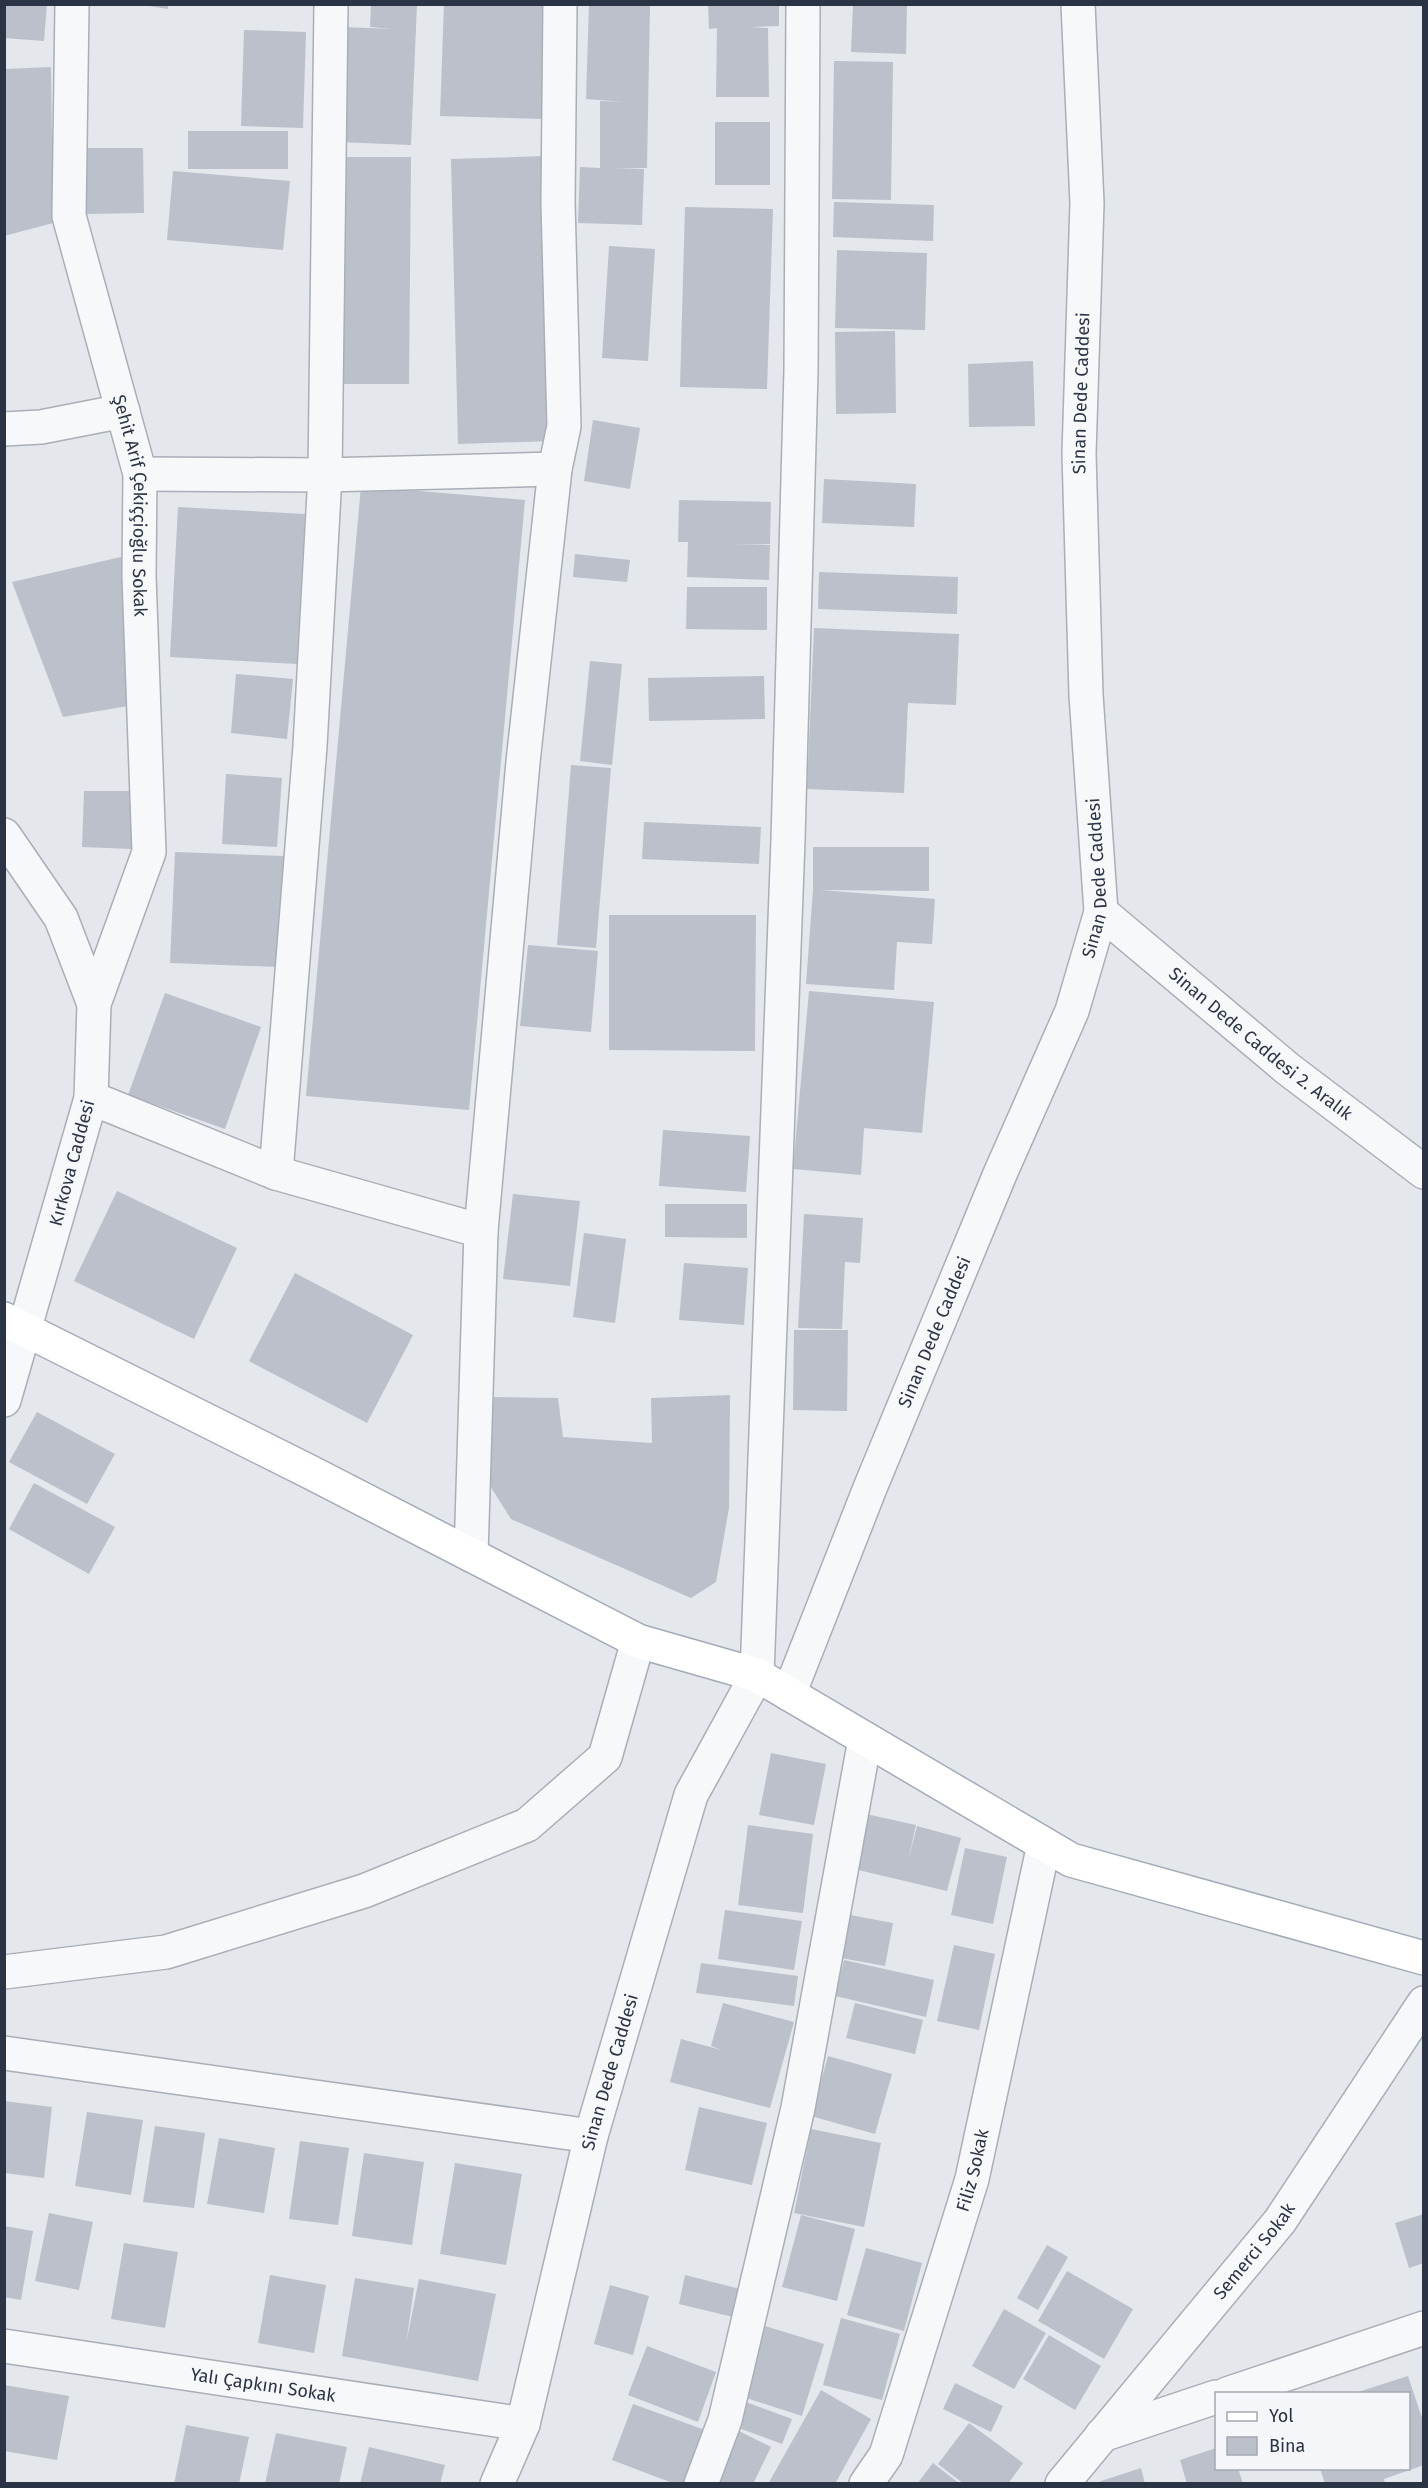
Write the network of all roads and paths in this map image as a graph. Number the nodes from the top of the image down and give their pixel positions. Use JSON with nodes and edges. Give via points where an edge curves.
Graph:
{"nodes":[{"id":1,"x":72,"y":4,"type":"edge"},
{"id":2,"x":331,"y":4,"type":"edge"},
{"id":3,"x":560,"y":4,"type":"edge"},
{"id":4,"x":803,"y":4,"type":"edge"},
{"id":5,"x":1078,"y":4,"type":"edge"},
{"id":6,"x":123,"y":411,"type":"junction"},
{"id":7,"x":4,"y":429,"type":"edge"},
{"id":8,"x":555,"y":469,"type":"junction"},
{"id":9,"x":140,"y":474,"type":"junction"},
{"id":10,"x":325,"y":475,"type":"junction"},
{"id":11,"x":4,"y":836,"type":"edge"},
{"id":12,"x":1101,"y":912,"type":"junction"},
{"id":13,"x":94,"y":1004,"type":"junction"},
{"id":14,"x":91,"y":1098,"type":"junction"},
{"id":15,"x":1424,"y":1172,"type":"edge"},
{"id":16,"x":276,"y":1173,"type":"junction"},
{"id":17,"x":481,"y":1231,"type":"junction"},
{"id":18,"x":11,"y":1328,"type":"edge"},
{"id":19,"x":4,"y":1400,"type":"edge"},
{"id":20,"x":471,"y":1555,"type":"junction"},
{"id":21,"x":638,"y":1641,"type":"junction"},
{"id":22,"x":757,"y":1675,"type":"junction"},
{"id":23,"x":789,"y":1694,"type":"junction"},
{"id":24,"x":865,"y":1739,"type":"junction"},
{"id":25,"x":1044,"y":1844,"type":"junction"},
{"id":26,"x":1424,"y":1959,"type":"edge"},
{"id":27,"x":4,"y":1972,"type":"edge"},
{"id":28,"x":1424,"y":2003,"type":"edge"},
{"id":29,"x":4,"y":2053,"type":"edge"},
{"id":30,"x":591,"y":2136,"type":"junction"},
{"id":31,"x":1424,"y":2328,"type":"edge"},
{"id":32,"x":4,"y":2346,"type":"edge"},
{"id":33,"x":1233,"y":2392,"type":"edge"},
{"id":34,"x":1215,"y":2397,"type":"edge"},
{"id":35,"x":523,"y":2424,"type":"junction"},
{"id":36,"x":1102,"y":2435,"type":"junction"},
{"id":37,"x":497,"y":2484,"type":"edge"},
{"id":38,"x":701,"y":2484,"type":"edge"},
{"id":39,"x":866,"y":2484,"type":"edge"},
{"id":40,"x":1062,"y":2484,"type":"edge"}],
"edges":[{"from":1,"to":6,"type":"street","name":"Şehit Arif Çekiççioğlu Sokak","via":[[69,216]]},
{"from":2,"to":10,"type":"street"},
{"from":3,"to":8,"type":"street","via":[[558,203],[564,426]]},
{"from":4,"to":22,"type":"street","via":[[801,371]]},
{"from":5,"to":12,"type":"street","name":"Sinan Dede Caddesi","via":[[1087,203],[1079,454],[1086,695]]},
{"from":6,"to":7,"type":"street"},
{"from":6,"to":9,"type":"street","name":"Şehit Arif Çekiççioğlu Sokak"},
{"from":8,"to":10,"type":"street"},
{"from":8,"to":17,"type":"street","via":[[523,762]]},
{"from":9,"to":10,"type":"street"},
{"from":9,"to":13,"type":"street","name":"Şehit Arif Çekiççioğlu Sokak","via":[[139,576],[149,852]]},
{"from":10,"to":16,"type":"street","via":[[310,746]]},
{"from":11,"to":13,"type":"street","name":"Kırkova Caddesi","via":[[61,918]]},
{"from":12,"to":15,"type":"street","name":"Sinan Dede Caddesi 2. Aralık","via":[[1288,1069]]},
{"from":12,"to":23,"type":"street","name":"Sinan Dede Caddesi","via":[[1072,1011],[1000,1174]]},
{"from":13,"to":14,"type":"street","name":"Kırkova Caddesi"},
{"from":14,"to":16,"type":"street"},
{"from":14,"to":18,"type":"street","name":"Kırkova Caddesi"},
{"from":16,"to":17,"type":"street"},
{"from":17,"to":20,"type":"street"},
{"from":18,"to":19,"type":"street","name":"Kırkova Caddesi"},
{"from":18,"to":20,"type":"main road"},
{"from":20,"to":21,"type":"main road"},
{"from":21,"to":22,"type":"main road"},
{"from":21,"to":27,"type":"street","via":[[605,1757],[527,1825],[364,1891],[166,1952]]},
{"from":22,"to":23,"type":"main road"},
{"from":22,"to":30,"type":"street","name":"Sinan Dede Caddesi","via":[[691,1795]]},
{"from":23,"to":24,"type":"main road"},
{"from":24,"to":25,"type":"main road"},
{"from":24,"to":38,"type":"street","via":[[798,2108],[724,2420]]},
{"from":25,"to":26,"type":"main road","via":[[1071,1860]]},
{"from":25,"to":39,"type":"street","name":"Filiz Sokak","via":[[972,2179],[886,2455]]},
{"from":28,"to":36,"type":"street","name":"Semerci Sokak","via":[[1280,2221]]},
{"from":29,"to":30,"type":"street"},
{"from":30,"to":35,"type":"street","name":"Sinan Dede Caddesi"},
{"from":31,"to":33,"type":"street"},
{"from":32,"to":35,"type":"street","name":"Yalı Çapkını Sokak"},
{"from":34,"to":36,"type":"street"},
{"from":35,"to":37,"type":"street","name":"Sinan Dede Caddesi"},
{"from":36,"to":40,"type":"street","name":"Semerci Sokak"}]}
